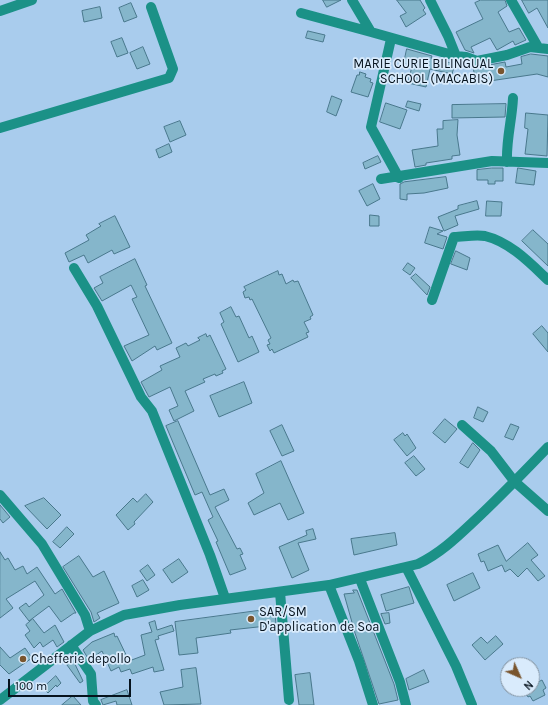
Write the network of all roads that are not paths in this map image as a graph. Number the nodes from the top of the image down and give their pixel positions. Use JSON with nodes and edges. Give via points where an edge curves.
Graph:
{"nodes":[{"id":1,"x":32,"y":0,"type":"edge"},
{"id":2,"x":352,"y":0,"type":"edge"},
{"id":3,"x":430,"y":0,"type":"edge"},
{"id":4,"x":511,"y":0,"type":"edge"},
{"id":5,"x":151,"y":7,"type":"dead end"},
{"id":6,"x":0,"y":12,"type":"edge"},
{"id":7,"x":301,"y":13,"type":"dead end"},
{"id":8,"x":371,"y":32,"type":"junction"},
{"id":9,"x":391,"y":39,"type":"junction"},
{"id":10,"x":543,"y":48,"type":"edge"},
{"id":11,"x":456,"y":56,"type":"junction"},
{"id":12,"x":513,"y":98,"type":"dead end"},
{"id":13,"x":0,"y":128,"type":"edge"},
{"id":14,"x":507,"y":162,"type":"junction"},
{"id":15,"x":548,"y":163,"type":"edge"},
{"id":16,"x":399,"y":178,"type":"junction"},
{"id":17,"x":381,"y":179,"type":"dead end"},
{"id":18,"x":74,"y":268,"type":"dead end"},
{"id":19,"x":548,"y":280,"type":"edge"},
{"id":20,"x":432,"y":300,"type":"dead end"},
{"id":21,"x":462,"y":425,"type":"dead end"},
{"id":22,"x":548,"y":447,"type":"edge"},
{"id":23,"x":514,"y":481,"type":"junction"},
{"id":24,"x":0,"y":495,"type":"edge"},
{"id":25,"x":548,"y":511,"type":"edge"},
{"id":26,"x":406,"y":567,"type":"junction"},
{"id":27,"x":360,"y":579,"type":"junction"},
{"id":28,"x":329,"y":585,"type":"junction"},
{"id":29,"x":280,"y":592,"type":"junction"},
{"id":30,"x":225,"y":598,"type":"junction"},
{"id":31,"x":90,"y":631,"type":"junction"},
{"id":32,"x":71,"y":645,"type":"junction"},
{"id":33,"x":0,"y":700,"type":"edge"},
{"id":34,"x":289,"y":700,"type":"dead end"},
{"id":35,"x":96,"y":705,"type":"edge"},
{"id":36,"x":373,"y":705,"type":"edge"},
{"id":37,"x":406,"y":705,"type":"edge"},
{"id":38,"x":472,"y":705,"type":"edge"}],
"edges":[{"from":1,"to":6,"type":"street"},
{"from":2,"to":8,"type":"street"},
{"from":3,"to":11,"type":"street"},
{"from":4,"to":10,"type":"street"},
{"from":5,"to":13,"type":"street","via":[[173,69],[169,78]]},
{"from":7,"to":8,"type":"street"},
{"from":8,"to":9,"type":"street"},
{"from":9,"to":11,"type":"street"},
{"from":9,"to":16,"type":"street","via":[[371,127]]},
{"from":10,"to":11,"type":"street","via":[[477,61]]},
{"from":12,"to":14,"type":"street","via":[[512,123],[506,145]]},
{"from":14,"to":15,"type":"street"},
{"from":14,"to":16,"type":"street","via":[[483,163]]},
{"from":16,"to":17,"type":"street"},
{"from":18,"to":30,"type":"street","via":[[97,306],[141,396],[159,425]]},
{"from":19,"to":20,"type":"street","via":[[525,258],[502,242],[484,236],[454,237]]},
{"from":21,"to":23,"type":"street","via":[[490,451]]},
{"from":22,"to":23,"type":"street"},
{"from":23,"to":25,"type":"street"},
{"from":23,"to":26,"type":"street","via":[[445,548],[431,558]]},
{"from":24,"to":31,"type":"street","via":[[42,544],[85,616]]},
{"from":26,"to":27,"type":"street"},
{"from":26,"to":38,"type":"street","via":[[456,666]]},
{"from":27,"to":28,"type":"street"},
{"from":27,"to":37,"type":"street","via":[[398,676]]},
{"from":28,"to":29,"type":"street"},
{"from":28,"to":36,"type":"street"},
{"from":29,"to":30,"type":"street"},
{"from":29,"to":34,"type":"street"},
{"from":30,"to":31,"type":"street","via":[[124,614]]},
{"from":31,"to":32,"type":"street"},
{"from":32,"to":33,"type":"street"},
{"from":32,"to":35,"type":"street","via":[[90,674],[93,701]]}]}
